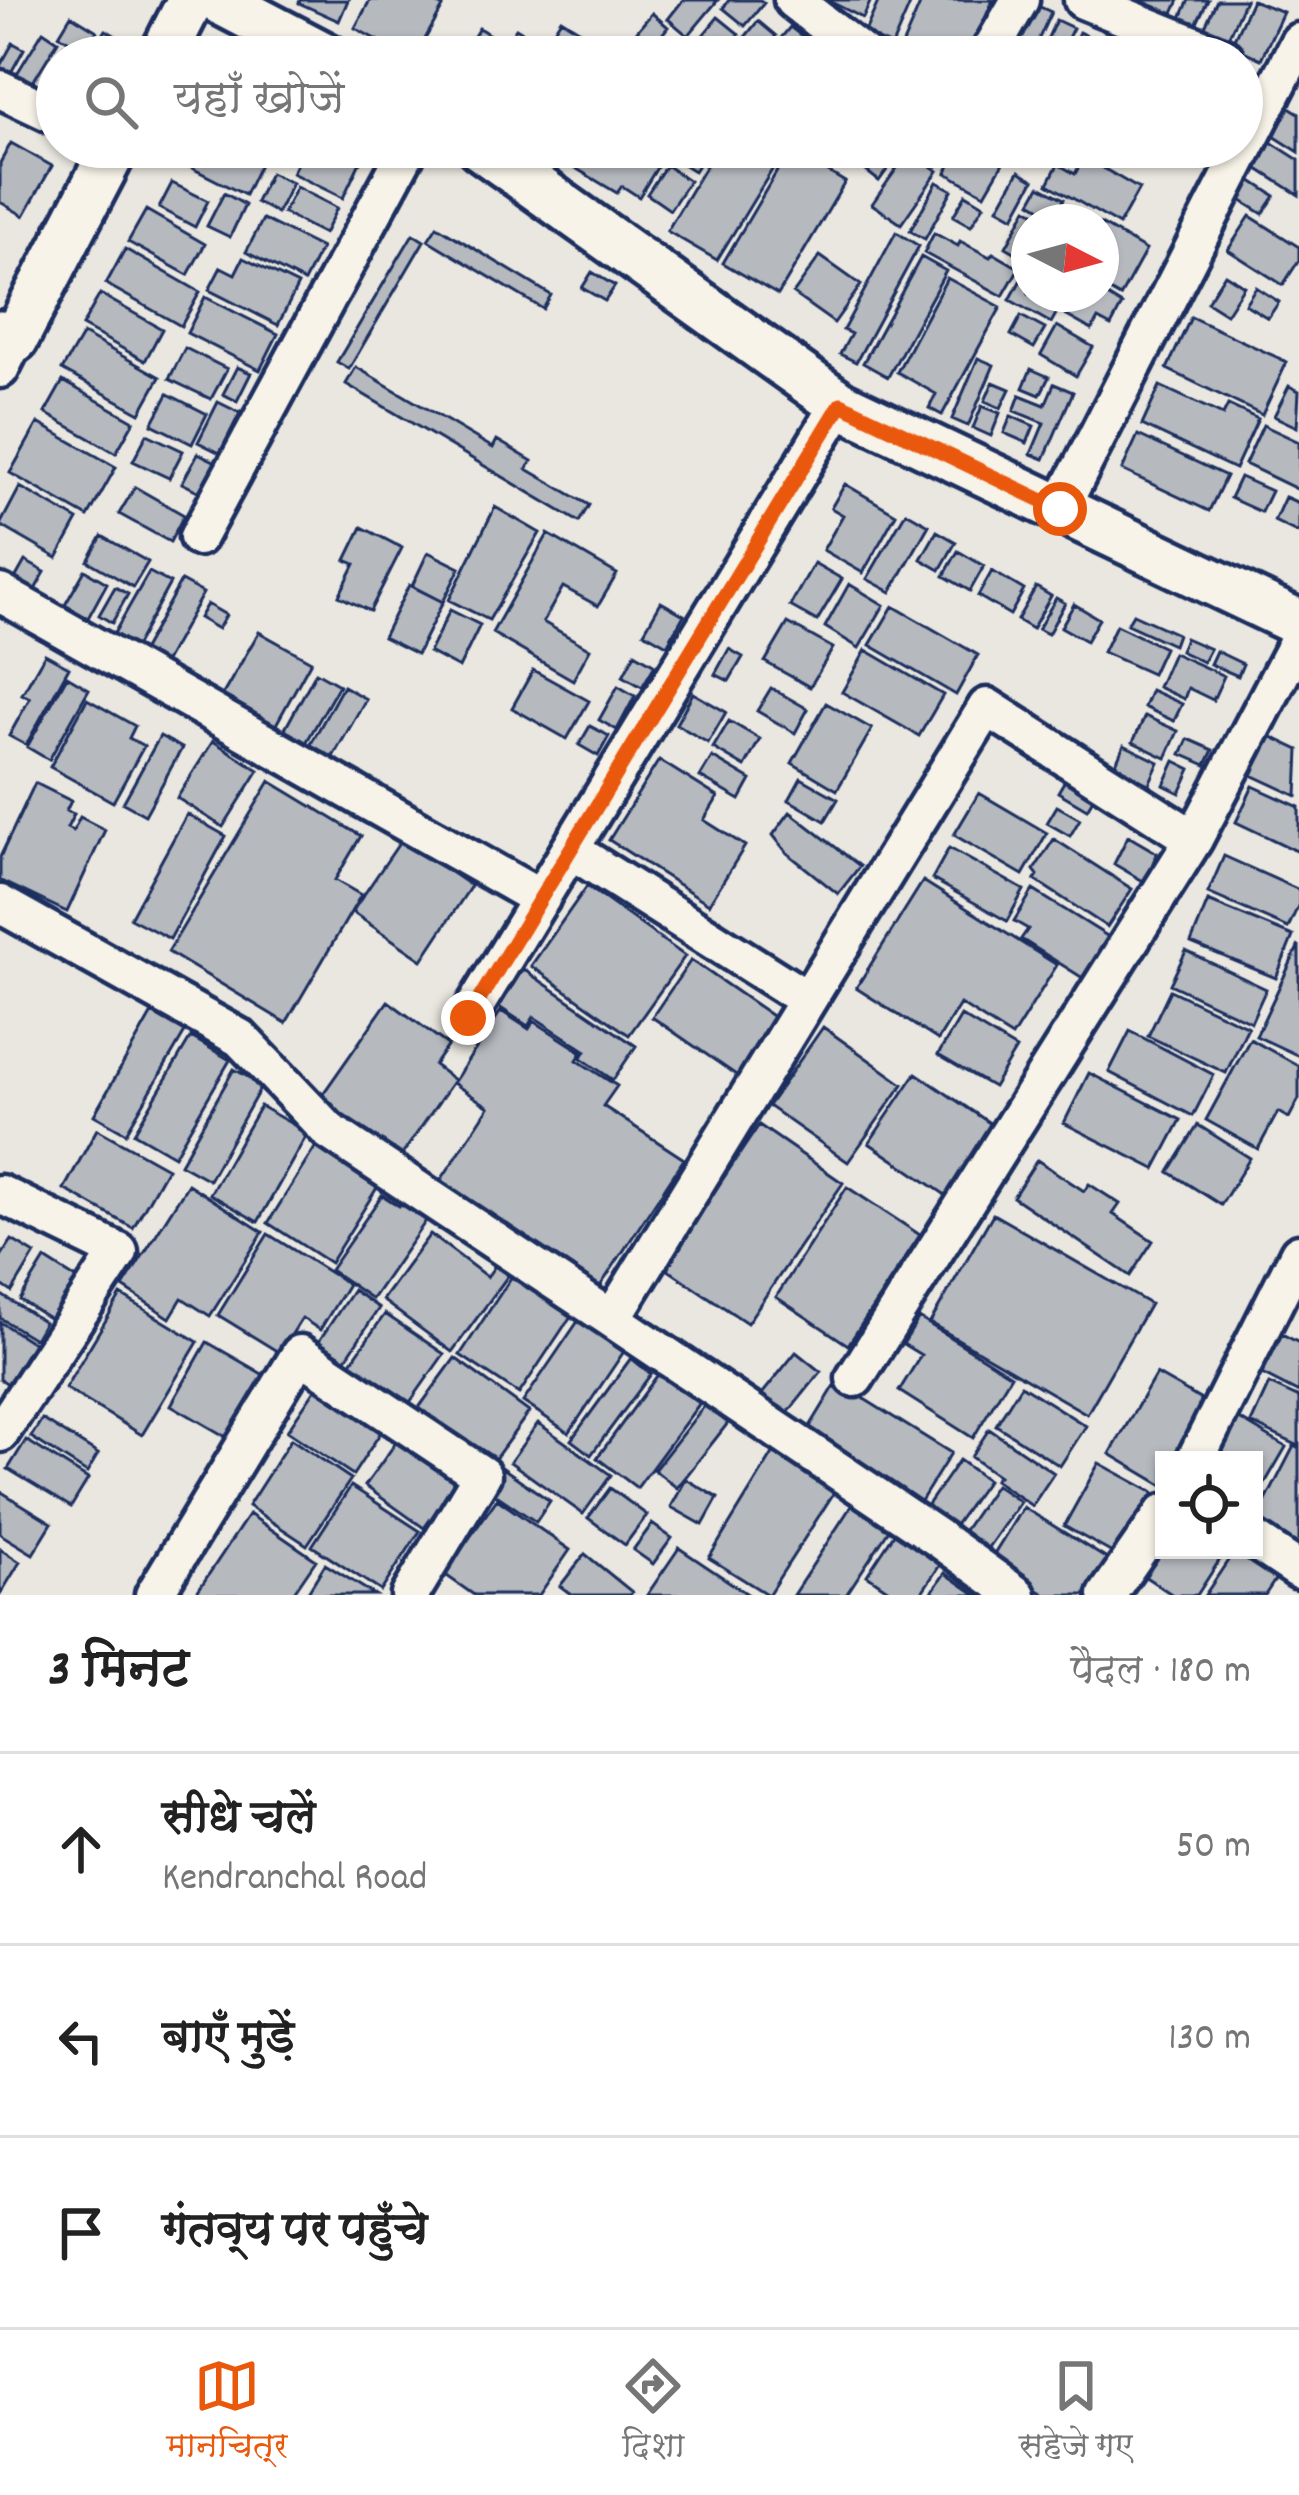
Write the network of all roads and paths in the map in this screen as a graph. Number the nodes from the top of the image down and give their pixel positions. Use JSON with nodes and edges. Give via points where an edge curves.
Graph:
{"nodes":[{"id":1,"x":191,"y":0,"type":"edge"},
{"id":2,"x":218,"y":0,"type":"edge"},
{"id":3,"x":793,"y":0,"type":"edge"},
{"id":4,"x":1020,"y":0,"type":"edge"},
{"id":5,"x":1083,"y":0,"type":"edge"},
{"id":6,"x":173,"y":36,"type":"edge"},
{"id":7,"x":287,"y":36,"type":"edge"},
{"id":8,"x":839,"y":36,"type":"edge"},
{"id":9,"x":999,"y":36,"type":"edge"},
{"id":10,"x":1172,"y":36,"type":"edge"},
{"id":11,"x":1299,"y":42,"type":"edge"},
{"id":12,"x":1263,"y":73,"type":"edge"},
{"id":13,"x":1279,"y":80,"type":"junction"},
{"id":14,"x":0,"y":88,"type":"edge"},
{"id":15,"x":36,"y":106,"type":"edge"},
{"id":16,"x":1263,"y":111,"type":"edge"},
{"id":17,"x":104,"y":168,"type":"edge"},
{"id":18,"x":399,"y":168,"type":"edge"},
{"id":19,"x":509,"y":168,"type":"edge"},
{"id":20,"x":1234,"y":168,"type":"edge"},
{"id":21,"x":5,"y":348,"type":"edge"},
{"id":22,"x":841,"y":404,"type":"junction"},
{"id":23,"x":1060,"y":509,"type":"junction"},
{"id":24,"x":198,"y":537,"type":"dead end"},
{"id":25,"x":0,"y":593,"type":"edge"},
{"id":26,"x":1299,"y":623,"type":"edge"},
{"id":27,"x":1299,"y":639,"type":"edge"},
{"id":28,"x":1194,"y":839,"type":"junction"},
{"id":29,"x":572,"y":850,"type":"junction"},
{"id":30,"x":541,"y":899,"type":"junction"},
{"id":31,"x":0,"y":905,"type":"edge"},
{"id":32,"x":806,"y":999,"type":"junction"},
{"id":33,"x":468,"y":1018,"type":"dead end"},
{"id":34,"x":0,"y":1194,"type":"edge"},
{"id":35,"x":1299,"y":1253,"type":"edge"},
{"id":36,"x":612,"y":1319,"type":"junction"},
{"id":37,"x":855,"y":1378,"type":"dead end"},
{"id":38,"x":0,"y":1433,"type":"edge"},
{"id":39,"x":1200,"y":1451,"type":"edge"},
{"id":40,"x":1155,"y":1526,"type":"edge"},
{"id":41,"x":1263,"y":1546,"type":"edge"},
{"id":42,"x":1299,"y":1570,"type":"edge"},
{"id":43,"x":154,"y":1595,"type":"edge"},
{"id":44,"x":410,"y":1595,"type":"edge"},
{"id":45,"x":1017,"y":1595,"type":"edge"},
{"id":46,"x":1107,"y":1595,"type":"edge"}],
"edges":[{"from":1,"to":6,"type":"street"},
{"from":2,"to":7,"type":"street"},
{"from":3,"to":8,"type":"street"},
{"from":4,"to":9,"type":"street"},
{"from":5,"to":10,"type":"street"},
{"from":11,"to":13,"type":"street"},
{"from":12,"to":13,"type":"street"},
{"from":13,"to":16,"type":"street"},
{"from":14,"to":15,"type":"street"},
{"from":17,"to":21,"type":"street"},
{"from":18,"to":24,"type":"street"},
{"from":19,"to":22,"type":"street"},
{"from":20,"to":23,"type":"street"},
{"from":22,"to":23,"type":"street"},
{"from":22,"to":29,"type":"street"},
{"from":23,"to":26,"type":"street"},
{"from":25,"to":30,"type":"street"},
{"from":27,"to":28,"type":"street"},
{"from":28,"to":32,"type":"street","via":[[987,707]]},
{"from":28,"to":37,"type":"street"},
{"from":29,"to":30,"type":"street"},
{"from":29,"to":32,"type":"street"},
{"from":30,"to":33,"type":"street"},
{"from":31,"to":36,"type":"street","via":[[240,1038],[329,1131]]},
{"from":32,"to":36,"type":"street"},
{"from":34,"to":38,"type":"street","via":[[119,1252]]},
{"from":35,"to":39,"type":"street"},
{"from":36,"to":45,"type":"street"},
{"from":40,"to":46,"type":"street"},
{"from":41,"to":42,"type":"street"},
{"from":43,"to":44,"type":"street","via":[[300,1354],[482,1475]]}]}
